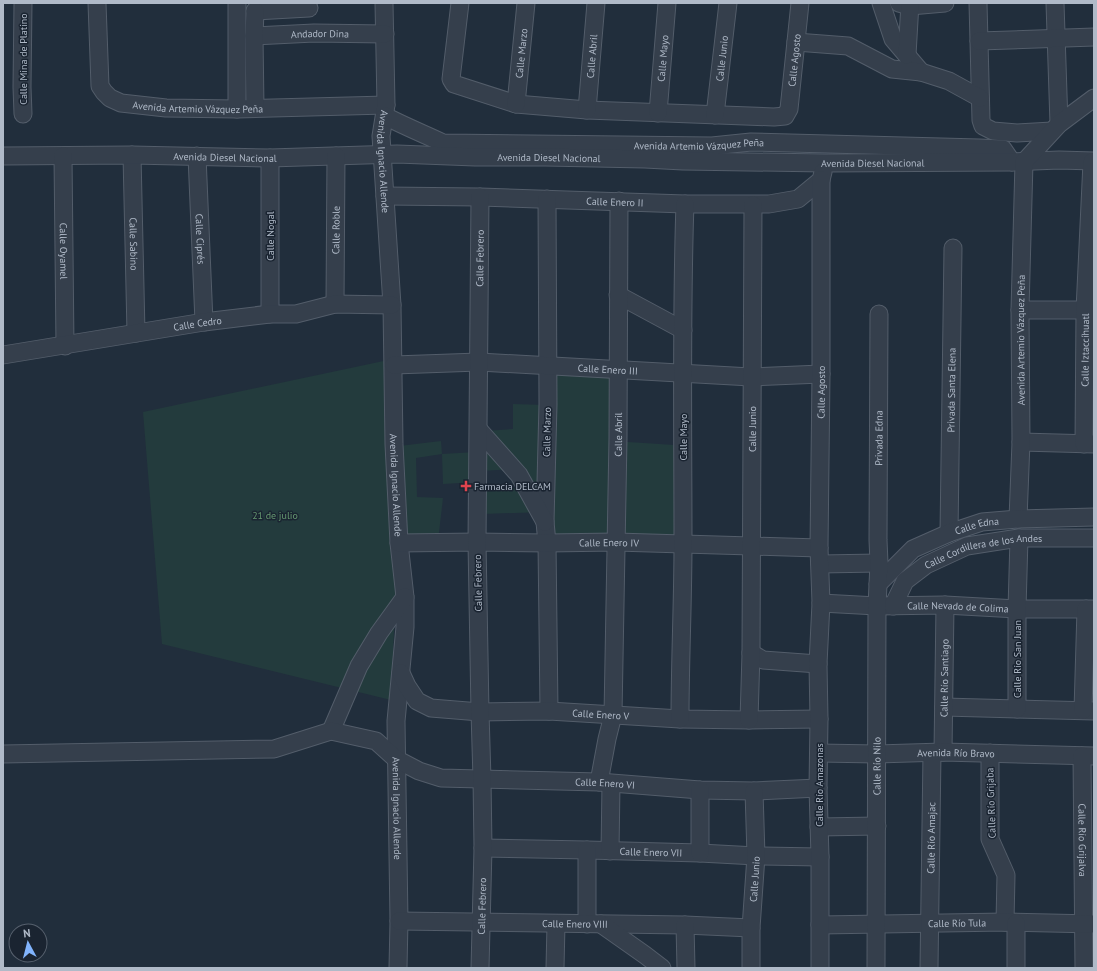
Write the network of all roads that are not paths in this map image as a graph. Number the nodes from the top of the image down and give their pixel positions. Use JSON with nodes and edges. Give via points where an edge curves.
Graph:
{"nodes":[{"id":1,"x":23,"y":3,"type":"edge"},
{"id":2,"x":97,"y":3,"type":"edge"},
{"id":3,"x":237,"y":3,"type":"edge"},
{"id":4,"x":384,"y":3,"type":"edge"},
{"id":5,"x":460,"y":3,"type":"edge"},
{"id":6,"x":526,"y":3,"type":"edge"},
{"id":7,"x":596,"y":3,"type":"edge"},
{"id":8,"x":667,"y":3,"type":"edge"},
{"id":9,"x":728,"y":3,"type":"edge"},
{"id":10,"x":800,"y":3,"type":"edge"},
{"id":11,"x":881,"y":3,"type":"edge"},
{"id":12,"x":944,"y":3,"type":"edge"},
{"id":13,"x":978,"y":3,"type":"edge"},
{"id":14,"x":1055,"y":3,"type":"edge"},
{"id":15,"x":906,"y":4,"type":"edge"},
{"id":16,"x":308,"y":6,"type":"edge"},
{"id":17,"x":258,"y":7,"type":"edge"},
{"id":18,"x":310,"y":34,"type":"junction"},
{"id":19,"x":385,"y":34,"type":"junction"},
{"id":20,"x":254,"y":36,"type":"junction"},
{"id":21,"x":1094,"y":37,"type":"edge"},
{"id":22,"x":1056,"y":39,"type":"junction"},
{"id":23,"x":979,"y":41,"type":"junction"},
{"id":24,"x":796,"y":42,"type":"junction"},
{"id":25,"x":907,"y":55,"type":"junction"},
{"id":26,"x":920,"y":72,"type":"junction"},
{"id":27,"x":980,"y":98,"type":"junction"},
{"id":28,"x":1094,"y":98,"type":"edge"},
{"id":29,"x":516,"y":104,"type":"junction"},
{"id":30,"x":255,"y":108,"type":"junction"},
{"id":31,"x":237,"y":109,"type":"junction"},
{"id":32,"x":587,"y":110,"type":"junction"},
{"id":33,"x":385,"y":111,"type":"junction"},
{"id":34,"x":658,"y":113,"type":"junction"},
{"id":35,"x":23,"y":114,"type":"dead end"},
{"id":36,"x":715,"y":115,"type":"junction"},
{"id":37,"x":1056,"y":128,"type":"junction"},
{"id":38,"x":411,"y":129,"type":"junction"},
{"id":39,"x":824,"y":144,"type":"junction"},
{"id":40,"x":132,"y":155,"type":"junction"},
{"id":41,"x":390,"y":155,"type":"junction"},
{"id":42,"x":3,"y":156,"type":"edge"},
{"id":43,"x":63,"y":156,"type":"junction"},
{"id":44,"x":197,"y":156,"type":"junction"},
{"id":45,"x":336,"y":156,"type":"junction"},
{"id":46,"x":270,"y":158,"type":"junction"},
{"id":47,"x":1018,"y":162,"type":"junction"},
{"id":48,"x":1093,"y":162,"type":"edge"},
{"id":49,"x":825,"y":163,"type":"junction"},
{"id":50,"x":821,"y":180,"type":"junction"},
{"id":51,"x":385,"y":196,"type":"junction"},
{"id":52,"x":480,"y":197,"type":"junction"},
{"id":53,"x":547,"y":199,"type":"junction"},
{"id":54,"x":619,"y":202,"type":"junction"},
{"id":55,"x":684,"y":204,"type":"junction"},
{"id":56,"x":752,"y":205,"type":"junction"},
{"id":57,"x":953,"y":248,"type":"dead end"},
{"id":58,"x":618,"y":295,"type":"junction"},
{"id":59,"x":335,"y":304,"type":"junction"},
{"id":60,"x":392,"y":305,"type":"junction"},
{"id":61,"x":1020,"y":310,"type":"junction"},
{"id":62,"x":1089,"y":310,"type":"edge"},
{"id":63,"x":270,"y":314,"type":"junction"},
{"id":64,"x":879,"y":314,"type":"dead end"},
{"id":65,"x":204,"y":322,"type":"junction"},
{"id":66,"x":683,"y":330,"type":"junction"},
{"id":67,"x":136,"y":333,"type":"junction"},
{"id":68,"x":65,"y":346,"type":"junction"},
{"id":69,"x":3,"y":355,"type":"edge"},
{"id":70,"x":479,"y":362,"type":"junction"},
{"id":71,"x":394,"y":365,"type":"junction"},
{"id":72,"x":547,"y":366,"type":"junction"},
{"id":73,"x":618,"y":370,"type":"junction"},
{"id":74,"x":683,"y":373,"type":"junction"},
{"id":75,"x":821,"y":374,"type":"junction"},
{"id":76,"x":751,"y":377,"type":"junction"},
{"id":77,"x":479,"y":430,"type":"junction"},
{"id":78,"x":1020,"y":442,"type":"junction"},
{"id":79,"x":1089,"y":444,"type":"edge"},
{"id":80,"x":1094,"y":517,"type":"edge"},
{"id":81,"x":1018,"y":519,"type":"junction"},
{"id":82,"x":545,"y":522,"type":"junction"},
{"id":83,"x":949,"y":532,"type":"junction"},
{"id":84,"x":1019,"y":538,"type":"junction"},
{"id":85,"x":1094,"y":538,"type":"edge"},
{"id":86,"x":477,"y":542,"type":"junction"},
{"id":87,"x":616,"y":542,"type":"junction"},
{"id":88,"x":399,"y":543,"type":"junction"},
{"id":89,"x":547,"y":543,"type":"junction"},
{"id":90,"x":683,"y":544,"type":"junction"},
{"id":91,"x":751,"y":546,"type":"junction"},
{"id":92,"x":819,"y":556,"type":"junction"},
{"id":93,"x":879,"y":563,"type":"junction"},
{"id":94,"x":878,"y":584,"type":"junction"},
{"id":95,"x":405,"y":597,"type":"junction"},
{"id":96,"x":821,"y":603,"type":"junction"},
{"id":97,"x":945,"y":605,"type":"junction"},
{"id":98,"x":885,"y":606,"type":"junction"},
{"id":99,"x":1017,"y":609,"type":"junction"},
{"id":100,"x":1090,"y":609,"type":"edge"},
{"id":101,"x":751,"y":653,"type":"junction"},
{"id":102,"x":818,"y":664,"type":"junction"},
{"id":103,"x":401,"y":673,"type":"junction"},
{"id":104,"x":944,"y":707,"type":"junction"},
{"id":105,"x":1017,"y":709,"type":"junction"},
{"id":106,"x":1088,"y":710,"type":"edge"},
{"id":107,"x":549,"y":711,"type":"junction"},
{"id":108,"x":480,"y":712,"type":"junction"},
{"id":109,"x":613,"y":715,"type":"junction"},
{"id":110,"x":680,"y":719,"type":"junction"},
{"id":111,"x":819,"y":719,"type":"junction"},
{"id":112,"x":748,"y":720,"type":"junction"},
{"id":113,"x":331,"y":731,"type":"junction"},
{"id":114,"x":938,"y":752,"type":"junction"},
{"id":115,"x":819,"y":753,"type":"junction"},
{"id":116,"x":990,"y":753,"type":"junction"},
{"id":117,"x":3,"y":754,"type":"edge"},
{"id":118,"x":877,"y":754,"type":"junction"},
{"id":119,"x":1088,"y":756,"type":"edge"},
{"id":120,"x":396,"y":759,"type":"junction"},
{"id":121,"x":482,"y":779,"type":"junction"},
{"id":122,"x":605,"y":783,"type":"junction"},
{"id":123,"x":818,"y":788,"type":"junction"},
{"id":124,"x":700,"y":790,"type":"junction"},
{"id":125,"x":754,"y":791,"type":"junction"},
{"id":126,"x":877,"y":826,"type":"junction"},
{"id":127,"x":819,"y":827,"type":"junction"},
{"id":128,"x":483,"y":848,"type":"junction"},
{"id":129,"x":586,"y":850,"type":"junction"},
{"id":130,"x":610,"y":850,"type":"junction"},
{"id":131,"x":700,"y":853,"type":"junction"},
{"id":132,"x":756,"y":856,"type":"junction"},
{"id":133,"x":820,"y":857,"type":"junction"},
{"id":134,"x":399,"y":921,"type":"junction"},
{"id":135,"x":481,"y":922,"type":"junction"},
{"id":136,"x":1010,"y":922,"type":"junction"},
{"id":137,"x":929,"y":923,"type":"junction"},
{"id":138,"x":556,"y":924,"type":"junction"},
{"id":139,"x":594,"y":924,"type":"junction"},
{"id":140,"x":1089,"y":924,"type":"edge"},
{"id":141,"x":685,"y":925,"type":"junction"},
{"id":142,"x":820,"y":925,"type":"junction"},
{"id":143,"x":876,"y":925,"type":"junction"},
{"id":144,"x":751,"y":928,"type":"junction"},
{"id":145,"x":398,"y":968,"type":"edge"},
{"id":146,"x":480,"y":968,"type":"edge"},
{"id":147,"x":555,"y":968,"type":"edge"},
{"id":148,"x":662,"y":968,"type":"edge"},
{"id":149,"x":686,"y":968,"type":"edge"},
{"id":150,"x":752,"y":968,"type":"edge"},
{"id":151,"x":820,"y":968,"type":"edge"},
{"id":152,"x":876,"y":968,"type":"edge"},
{"id":153,"x":929,"y":968,"type":"edge"},
{"id":154,"x":1016,"y":968,"type":"edge"},
{"id":155,"x":1084,"y":968,"type":"edge"}],
"edges":[{"from":1,"to":35,"type":"street","name":"Calle Mina de Platino"},
{"from":2,"to":31,"type":"street","name":"Avenida Artemio Vázquez Peña","via":[[100,86],[110,98],[121,103],[166,108]]},
{"from":3,"to":31,"type":"street"},
{"from":4,"to":19,"type":"street","name":"Avenida Ignacio Allende"},
{"from":5,"to":29,"type":"street","via":[[451,78],[454,84]]},
{"from":6,"to":29,"type":"street","name":"Calle Marzo"},
{"from":7,"to":32,"type":"street","name":"Calle Abril"},
{"from":8,"to":34,"type":"street","name":"Calle Mayo"},
{"from":9,"to":36,"type":"street","name":"Calle Junio"},
{"from":10,"to":24,"type":"street","name":"Calle Agosto"},
{"from":11,"to":25,"type":"street","via":[[893,39]]},
{"from":12,"to":15,"type":"street"},
{"from":13,"to":23,"type":"street"},
{"from":14,"to":22,"type":"street"},
{"from":15,"to":25,"type":"street"},
{"from":16,"to":17,"type":"street"},
{"from":16,"to":18,"type":"street"},
{"from":17,"to":20,"type":"street"},
{"from":18,"to":19,"type":"street","name":"Andador Dina"},
{"from":18,"to":20,"type":"street","name":"Andador Dina"},
{"from":19,"to":33,"type":"street","name":"Avenida Ignacio Allende"},
{"from":20,"to":30,"type":"street"},
{"from":21,"to":22,"type":"street"},
{"from":22,"to":23,"type":"street"},
{"from":22,"to":37,"type":"street"},
{"from":23,"to":27,"type":"street"},
{"from":24,"to":26,"type":"street","via":[[848,46],[892,69]]},
{"from":24,"to":36,"type":"street","name":"Calle Agosto","via":[[789,109],[785,116]]},
{"from":25,"to":26,"type":"street"},
{"from":26,"to":27,"type":"street","via":[[949,81]]},
{"from":27,"to":37,"type":"street","via":[[983,126],[993,131],[1017,133]]},
{"from":28,"to":37,"type":"street"},
{"from":29,"to":32,"type":"street"},
{"from":30,"to":31,"type":"street","name":"Avenida Artemio Vázquez Peña"},
{"from":30,"to":33,"type":"street","name":"Avenida Artemio Vázquez Peña"},
{"from":32,"to":34,"type":"street"},
{"from":33,"to":38,"type":"street","name":"Avenida Artemio Vázquez Peña"},
{"from":33,"to":41,"type":"street","name":"Avenida Ignacio Allende","via":[[381,136]]},
{"from":34,"to":36,"type":"street"},
{"from":37,"to":47,"type":"street"},
{"from":38,"to":39,"type":"street","name":"Avenida Artemio Vázquez Peña","via":[[444,143],[712,146],[751,142]]},
{"from":38,"to":41,"type":"street","via":[[404,148]]},
{"from":39,"to":47,"type":"street","name":"Avenida Artemio Vázquez Peña","via":[[1002,149]]},
{"from":39,"to":49,"type":"street"},
{"from":40,"to":43,"type":"street","name":"Avenida Diesel Nacional"},
{"from":40,"to":44,"type":"street","name":"Avenida Diesel Nacional"},
{"from":40,"to":67,"type":"street","name":"Calle Sabino"},
{"from":41,"to":45,"type":"street","name":"Avenida Diesel Nacional"},
{"from":41,"to":49,"type":"street","name":"Avenida Diesel Nacional"},
{"from":41,"to":51,"type":"street","name":"Avenida Ignacio Allende"},
{"from":42,"to":43,"type":"street","name":"Avenida Diesel Nacional"},
{"from":43,"to":68,"type":"street","name":"Calle Oyamel"},
{"from":44,"to":46,"type":"street","name":"Avenida Diesel Nacional"},
{"from":44,"to":65,"type":"street","name":"Calle Ciprés"},
{"from":45,"to":46,"type":"street","name":"Avenida Diesel Nacional"},
{"from":45,"to":59,"type":"street","name":"Calle Roble"},
{"from":46,"to":63,"type":"street","name":"Calle Nogal"},
{"from":47,"to":48,"type":"street","name":"Avenida Diesel Nacional"},
{"from":47,"to":49,"type":"street","name":"Avenida Diesel Nacional"},
{"from":47,"to":61,"type":"street","name":"Avenida Artemio Vázquez Peña"},
{"from":48,"to":62,"type":"street","name":"Calle Iztaccíhuatl"},
{"from":49,"to":50,"type":"street"},
{"from":50,"to":56,"type":"street","name":"Calle Enero II","via":[[798,199]]},
{"from":50,"to":75,"type":"street","name":"Calle Agosto"},
{"from":51,"to":52,"type":"street","name":"Calle Enero II"},
{"from":51,"to":60,"type":"street","name":"Avenida Ignacio Allende"},
{"from":52,"to":53,"type":"street","name":"Calle Enero II"},
{"from":52,"to":70,"type":"street","name":"Calle Febrero"},
{"from":53,"to":54,"type":"street","name":"Calle Enero II"},
{"from":53,"to":72,"type":"street","name":"Calle Marzo"},
{"from":54,"to":55,"type":"street","name":"Calle Enero II"},
{"from":54,"to":58,"type":"street","name":"Calle Abril"},
{"from":55,"to":56,"type":"street","name":"Calle Enero II"},
{"from":55,"to":66,"type":"street","name":"Calle Mayo"},
{"from":56,"to":76,"type":"street","name":"Calle Junio"},
{"from":57,"to":83,"type":"street","name":"Privada Santa Elena"},
{"from":58,"to":66,"type":"street"},
{"from":58,"to":73,"type":"street","name":"Calle Abril"},
{"from":59,"to":60,"type":"street","name":"Calle Cedro"},
{"from":59,"to":63,"type":"street","name":"Calle Cedro","via":[[296,314]]},
{"from":60,"to":71,"type":"street","name":"Avenida Ignacio Allende"},
{"from":61,"to":62,"type":"street"},
{"from":61,"to":78,"type":"street","name":"Avenida Artemio Vázquez Peña"},
{"from":62,"to":79,"type":"street","name":"Calle Iztaccíhuatl"},
{"from":63,"to":65,"type":"street","name":"Calle Cedro"},
{"from":64,"to":93,"type":"street","name":"Privada Edna"},
{"from":65,"to":67,"type":"street","name":"Calle Cedro"},
{"from":66,"to":74,"type":"street","name":"Calle Mayo"},
{"from":67,"to":68,"type":"street","name":"Calle Cedro"},
{"from":68,"to":69,"type":"street","name":"Calle Cedro"},
{"from":70,"to":71,"type":"street","name":"Calle Enero III"},
{"from":70,"to":72,"type":"street","name":"Calle Enero III"},
{"from":70,"to":77,"type":"street","name":"Calle Febrero"},
{"from":71,"to":88,"type":"street","name":"Avenida Ignacio Allende","via":[[394,444]]},
{"from":72,"to":73,"type":"street","name":"Calle Enero III"},
{"from":72,"to":82,"type":"street","name":"Calle Marzo"},
{"from":73,"to":74,"type":"street","name":"Calle Enero III"},
{"from":73,"to":87,"type":"street","name":"Calle Abril"},
{"from":74,"to":76,"type":"street","name":"Calle Enero III"},
{"from":74,"to":90,"type":"street","name":"Calle Mayo"},
{"from":75,"to":76,"type":"street","name":"Calle Enero III"},
{"from":75,"to":92,"type":"street","name":"Calle Agosto"},
{"from":76,"to":91,"type":"street","name":"Calle Junio"},
{"from":77,"to":82,"type":"street","via":[[519,475]]},
{"from":77,"to":86,"type":"street","name":"Calle Febrero"},
{"from":78,"to":79,"type":"street"},
{"from":78,"to":81,"type":"street","name":"Avenida Artemio Vázquez Peña"},
{"from":80,"to":81,"type":"street","name":"Calle Edna"},
{"from":81,"to":83,"type":"street","name":"Calle Edna","via":[[982,522]]},
{"from":82,"to":89,"type":"street","name":"Calle Marzo"},
{"from":83,"to":94,"type":"street","name":"Calle Edna","via":[[913,549]]},
{"from":84,"to":85,"type":"street","name":"Calle Cordillera de los Andes"},
{"from":84,"to":98,"type":"street","name":"Calle Cordillera de los Andes","via":[[967,546],[926,565],[905,581]]},
{"from":84,"to":99,"type":"street","name":"Calle Río San Juan"},
{"from":86,"to":88,"type":"street","name":"Calle Enero IV"},
{"from":86,"to":89,"type":"street","name":"Calle Enero IV"},
{"from":86,"to":108,"type":"street","name":"Calle Febrero"},
{"from":87,"to":89,"type":"street","name":"Calle Enero IV"},
{"from":87,"to":90,"type":"street","name":"Calle Enero IV"},
{"from":87,"to":109,"type":"street","name":"Calle Abril"},
{"from":88,"to":95,"type":"street","name":"Avenida Ignacio Allende"},
{"from":89,"to":107,"type":"street","name":"Calle Marzo"},
{"from":90,"to":91,"type":"street","name":"Calle Enero IV"},
{"from":90,"to":110,"type":"street","name":"Calle Mayo"},
{"from":91,"to":92,"type":"street","name":"Calle Enero IV"},
{"from":91,"to":101,"type":"street","name":"Calle Junio"},
{"from":92,"to":93,"type":"street","name":"Calle Enero IV"},
{"from":92,"to":96,"type":"street","name":"Calle Agosto"},
{"from":93,"to":94,"type":"street","name":"Calle Río Nilo"},
{"from":94,"to":98,"type":"street","name":"Calle Río Nilo"},
{"from":95,"to":103,"type":"street","name":"Avenida Ignacio Allende"},
{"from":95,"to":113,"type":"street","via":[[359,666]]},
{"from":96,"to":98,"type":"street","name":"Calle Nevado de Colima"},
{"from":96,"to":102,"type":"street","name":"Calle Río Amazonas"},
{"from":97,"to":98,"type":"street","name":"Calle Nevado de Colima"},
{"from":97,"to":99,"type":"street","name":"Calle Nevado de Colima"},
{"from":97,"to":104,"type":"street","name":"Calle Río Santiago"},
{"from":98,"to":118,"type":"street","name":"Calle Río Nilo"},
{"from":99,"to":100,"type":"street","name":"Calle Nevado de Colima"},
{"from":99,"to":105,"type":"street","name":"Calle Río San Juan"},
{"from":100,"to":106,"type":"street"},
{"from":101,"to":102,"type":"street","via":[[763,660]]},
{"from":101,"to":112,"type":"street","name":"Calle Junio"},
{"from":102,"to":111,"type":"street","name":"Calle Río Amazonas"},
{"from":103,"to":108,"type":"street","name":"Calle Enero V","via":[[417,701],[431,708]]},
{"from":103,"to":120,"type":"street","name":"Avenida Ignacio Allende","via":[[396,720]]},
{"from":104,"to":105,"type":"street"},
{"from":104,"to":114,"type":"street","name":"Calle Río Santiago"},
{"from":105,"to":106,"type":"street"},
{"from":107,"to":108,"type":"street","name":"Calle Enero V"},
{"from":107,"to":109,"type":"street","name":"Calle Enero V"},
{"from":108,"to":121,"type":"street","name":"Calle Febrero"},
{"from":109,"to":110,"type":"street","name":"Calle Enero V"},
{"from":109,"to":122,"type":"street","name":"Calle Abril","via":[[607,739]]},
{"from":110,"to":112,"type":"street","name":"Calle Enero V"},
{"from":111,"to":112,"type":"street","name":"Calle Enero V"},
{"from":111,"to":115,"type":"street","name":"Calle Río Amazonas"},
{"from":113,"to":117,"type":"street","via":[[274,748]]},
{"from":113,"to":120,"type":"street","name":"Calle Enero VI","via":[[376,741]]},
{"from":114,"to":116,"type":"street","name":"Avenida Río Bravo"},
{"from":114,"to":118,"type":"street","name":"Avenida Río Bravo"},
{"from":114,"to":137,"type":"street","name":"Calle Río Amajac"},
{"from":115,"to":118,"type":"street","name":"Avenida Río Bravo"},
{"from":115,"to":123,"type":"street","name":"Calle Río Amazonas"},
{"from":116,"to":119,"type":"street","name":"Avenida Río Bravo"},
{"from":116,"to":136,"type":"street","name":"Calle Río Grijaba","via":[[990,839],[1006,876]]},
{"from":118,"to":126,"type":"street","name":"Calle Río Nilo"},
{"from":119,"to":140,"type":"street","name":"Calle Río Grijalva"},
{"from":120,"to":121,"type":"street","name":"Calle Enero VI","via":[[419,771],[441,778]]},
{"from":120,"to":134,"type":"street","name":"Avenida Ignacio Allende"},
{"from":121,"to":122,"type":"street","name":"Calle Enero VI"},
{"from":121,"to":128,"type":"street","name":"Calle Febrero"},
{"from":122,"to":124,"type":"street","name":"Calle Enero VI"},
{"from":122,"to":130,"type":"street","name":"Calle Abril"},
{"from":123,"to":125,"type":"street","name":"Calle Enero VI"},
{"from":123,"to":127,"type":"street","name":"Calle Río Amazonas"},
{"from":124,"to":125,"type":"street","name":"Calle Enero VI"},
{"from":124,"to":131,"type":"street"},
{"from":125,"to":132,"type":"street","name":"Calle Junio"},
{"from":126,"to":127,"type":"street"},
{"from":126,"to":143,"type":"street","name":"Calle Río Nilo"},
{"from":127,"to":133,"type":"street","name":"Calle Río Amazonas"},
{"from":128,"to":129,"type":"street","name":"Calle Enero VII"},
{"from":128,"to":135,"type":"street","name":"Calle Febrero"},
{"from":129,"to":130,"type":"street","name":"Calle Enero VII"},
{"from":129,"to":139,"type":"street"},
{"from":130,"to":131,"type":"street","name":"Calle Enero VII"},
{"from":131,"to":132,"type":"street","name":"Calle Enero VII"},
{"from":132,"to":133,"type":"street","name":"Calle Enero VII"},
{"from":132,"to":144,"type":"street","name":"Calle Junio"},
{"from":133,"to":142,"type":"street","name":"Calle Río Amazonas"},
{"from":134,"to":135,"type":"street","name":"Calle Enero VIII"},
{"from":134,"to":145,"type":"street","name":"Avenida Ignacio Allende"},
{"from":135,"to":138,"type":"street","name":"Calle Enero VIII"},
{"from":135,"to":146,"type":"street","name":"Calle Febrero"},
{"from":136,"to":137,"type":"street","name":"Calle Río Tula"},
{"from":136,"to":140,"type":"street","name":"Calle Río Tula"},
{"from":136,"to":154,"type":"street","name":"Calle Río Grijaba"},
{"from":137,"to":143,"type":"street","name":"Calle Río Tula"},
{"from":137,"to":153,"type":"street","name":"Calle Río Amajac"},
{"from":138,"to":139,"type":"street","name":"Calle Enero VIII"},
{"from":138,"to":147,"type":"street"},
{"from":139,"to":141,"type":"street","name":"Calle Enero VIII"},
{"from":139,"to":148,"type":"street"},
{"from":140,"to":155,"type":"street","name":"Calle Río Grijalva"},
{"from":141,"to":144,"type":"street","name":"Calle Enero VIII"},
{"from":141,"to":149,"type":"street"},
{"from":142,"to":143,"type":"street","name":"Calle Río Tula"},
{"from":142,"to":151,"type":"street","name":"Calle Río Amazonas"},
{"from":143,"to":152,"type":"street","name":"Calle Río Nilo"},
{"from":144,"to":150,"type":"street","name":"Calle Junio"}]}
